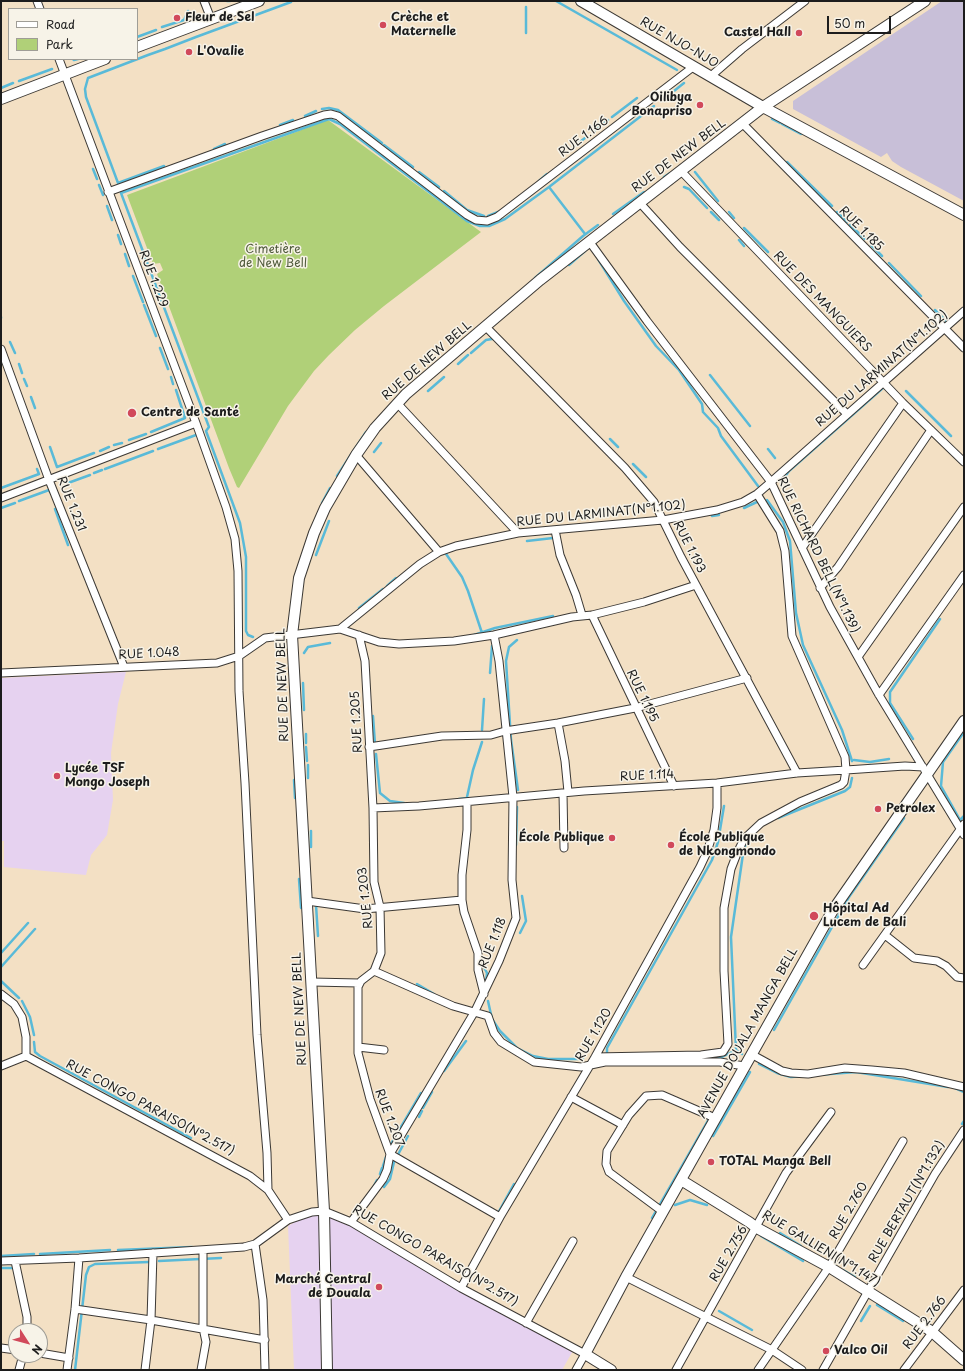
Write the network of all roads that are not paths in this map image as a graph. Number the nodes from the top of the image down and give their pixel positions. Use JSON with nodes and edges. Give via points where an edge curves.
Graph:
{"nodes":[{"id":1,"x":204,"y":1,"type":"edge"},
{"id":2,"x":259,"y":1,"type":"edge"},
{"id":3,"x":581,"y":1,"type":"edge"},
{"id":4,"x":805,"y":1,"type":"edge"},
{"id":5,"x":925,"y":1,"type":"edge"},
{"id":6,"x":211,"y":19,"type":"junction"},
{"id":7,"x":138,"y":47,"type":"edge"},
{"id":8,"x":59,"y":60,"type":"edge"},
{"id":9,"x":102,"y":60,"type":"edge"},
{"id":10,"x":693,"y":67,"type":"junction"},
{"id":11,"x":64,"y":74,"type":"junction"},
{"id":12,"x":711,"y":76,"type":"junction"},
{"id":13,"x":1,"y":98,"type":"edge"},
{"id":14,"x":763,"y":107,"type":"junction"},
{"id":15,"x":743,"y":124,"type":"junction"},
{"id":16,"x":682,"y":172,"type":"junction"},
{"id":17,"x":108,"y":192,"type":"junction"},
{"id":18,"x":640,"y":203,"type":"junction"},
{"id":19,"x":964,"y":215,"type":"edge"},
{"id":20,"x":589,"y":241,"type":"junction"},
{"id":21,"x":964,"y":311,"type":"edge"},
{"id":22,"x":486,"y":327,"type":"junction"},
{"id":23,"x":944,"y":329,"type":"junction"},
{"id":24,"x":964,"y":348,"type":"edge"},
{"id":25,"x":1,"y":349,"type":"edge"},
{"id":26,"x":883,"y":382,"type":"junction"},
{"id":27,"x":397,"y":403,"type":"junction"},
{"id":28,"x":903,"y":403,"type":"junction"},
{"id":29,"x":847,"y":414,"type":"junction"},
{"id":30,"x":196,"y":423,"type":"junction"},
{"id":31,"x":931,"y":430,"type":"junction"},
{"id":32,"x":356,"y":455,"type":"junction"},
{"id":33,"x":964,"y":462,"type":"edge"},
{"id":34,"x":49,"y":480,"type":"junction"},
{"id":35,"x":771,"y":482,"type":"junction"},
{"id":36,"x":757,"y":494,"type":"junction"},
{"id":37,"x":1,"y":498,"type":"edge"},
{"id":38,"x":964,"y":507,"type":"edge"},
{"id":39,"x":663,"y":520,"type":"junction"},
{"id":40,"x":555,"y":530,"type":"junction"},
{"id":41,"x":518,"y":533,"type":"junction"},
{"id":42,"x":802,"y":548,"type":"junction"},
{"id":43,"x":439,"y":552,"type":"junction"},
{"id":44,"x":964,"y":574,"type":"edge"},
{"id":45,"x":696,"y":585,"type":"junction"},
{"id":46,"x":820,"y":588,"type":"junction"},
{"id":47,"x":582,"y":615,"type":"junction"},
{"id":48,"x":592,"y":615,"type":"junction"},
{"id":49,"x":340,"y":629,"type":"junction"},
{"id":50,"x":292,"y":635,"type":"junction"},
{"id":51,"x":359,"y":635,"type":"junction"},
{"id":52,"x":494,"y":635,"type":"junction"},
{"id":53,"x":239,"y":656,"type":"junction"},
{"id":54,"x":858,"y":657,"type":"junction"},
{"id":55,"x":124,"y":666,"type":"junction"},
{"id":56,"x":1,"y":673,"type":"edge"},
{"id":57,"x":747,"y":678,"type":"junction"},
{"id":58,"x":879,"y":695,"type":"junction"},
{"id":59,"x":635,"y":708,"type":"junction"},
{"id":60,"x":964,"y":721,"type":"edge"},
{"id":61,"x":558,"y":724,"type":"junction"},
{"id":62,"x":505,"y":731,"type":"junction"},
{"id":63,"x":369,"y":747,"type":"junction"},
{"id":64,"x":846,"y":770,"type":"junction"},
{"id":65,"x":925,"y":771,"type":"junction"},
{"id":66,"x":797,"y":773,"type":"junction"},
{"id":67,"x":717,"y":783,"type":"junction"},
{"id":68,"x":674,"y":786,"type":"junction"},
{"id":69,"x":565,"y":793,"type":"junction"},
{"id":70,"x":513,"y":797,"type":"junction"},
{"id":71,"x":467,"y":802,"type":"junction"},
{"id":72,"x":373,"y":808,"type":"junction"},
{"id":73,"x":963,"y":830,"type":"edge"},
{"id":74,"x":564,"y":848,"type":"dead end"},
{"id":75,"x":462,"y":900,"type":"junction"},
{"id":76,"x":307,"y":901,"type":"junction"},
{"id":77,"x":380,"y":906,"type":"junction"},
{"id":78,"x":885,"y":935,"type":"junction"},
{"id":79,"x":863,"y":965,"type":"dead end"},
{"id":80,"x":374,"y":971,"type":"junction"},
{"id":81,"x":964,"y":978,"type":"edge"},
{"id":82,"x":312,"y":982,"type":"junction"},
{"id":83,"x":359,"y":983,"type":"junction"},
{"id":84,"x":1,"y":994,"type":"edge"},
{"id":85,"x":484,"y":994,"type":"junction"},
{"id":86,"x":475,"y":1011,"type":"junction"},
{"id":87,"x":358,"y":1047,"type":"junction"},
{"id":88,"x":384,"y":1050,"type":"dead end"},
{"id":89,"x":750,"y":1054,"type":"junction"},
{"id":90,"x":26,"y":1056,"type":"junction"},
{"id":91,"x":595,"y":1057,"type":"junction"},
{"id":92,"x":590,"y":1065,"type":"junction"},
{"id":93,"x":1,"y":1066,"type":"edge"},
{"id":94,"x":744,"y":1066,"type":"junction"},
{"id":95,"x":964,"y":1087,"type":"edge"},
{"id":96,"x":571,"y":1097,"type":"junction"},
{"id":97,"x":831,"y":1112,"type":"dead end"},
{"id":98,"x":715,"y":1118,"type":"junction"},
{"id":99,"x":623,"y":1125,"type":"junction"},
{"id":100,"x":964,"y":1130,"type":"edge"},
{"id":101,"x":903,"y":1141,"type":"dead end"},
{"id":102,"x":390,"y":1154,"type":"junction"},
{"id":103,"x":681,"y":1180,"type":"junction"},
{"id":104,"x":268,"y":1190,"type":"junction"},
{"id":105,"x":324,"y":1212,"type":"junction"},
{"id":106,"x":663,"y":1212,"type":"junction"},
{"id":107,"x":500,"y":1217,"type":"junction"},
{"id":108,"x":288,"y":1220,"type":"junction"},
{"id":109,"x":351,"y":1222,"type":"junction"},
{"id":110,"x":756,"y":1228,"type":"junction"},
{"id":111,"x":573,"y":1241,"type":"dead end"},
{"id":112,"x":255,"y":1244,"type":"junction"},
{"id":113,"x":203,"y":1250,"type":"junction"},
{"id":114,"x":153,"y":1253,"type":"junction"},
{"id":115,"x":79,"y":1258,"type":"junction"},
{"id":116,"x":1,"y":1261,"type":"edge"},
{"id":117,"x":15,"y":1261,"type":"junction"},
{"id":118,"x":829,"y":1267,"type":"junction"},
{"id":119,"x":626,"y":1277,"type":"junction"},
{"id":120,"x":462,"y":1288,"type":"junction"},
{"id":121,"x":964,"y":1290,"type":"edge"},
{"id":122,"x":868,"y":1292,"type":"junction"},
{"id":123,"x":75,"y":1309,"type":"junction"},
{"id":124,"x":705,"y":1317,"type":"junction"},
{"id":125,"x":151,"y":1320,"type":"junction"},
{"id":126,"x":27,"y":1323,"type":"edge"},
{"id":127,"x":526,"y":1323,"type":"junction"},
{"id":128,"x":203,"y":1328,"type":"junction"},
{"id":129,"x":931,"y":1331,"type":"junction"},
{"id":130,"x":265,"y":1340,"type":"junction"},
{"id":131,"x":772,"y":1350,"type":"junction"},
{"id":132,"x":48,"y":1354,"type":"edge"},
{"id":133,"x":585,"y":1354,"type":"junction"},
{"id":134,"x":69,"y":1358,"type":"junction"},
{"id":135,"x":964,"y":1360,"type":"edge"},
{"id":136,"x":67,"y":1370,"type":"edge"},
{"id":137,"x":145,"y":1370,"type":"edge"},
{"id":138,"x":201,"y":1370,"type":"edge"},
{"id":139,"x":265,"y":1370,"type":"edge"},
{"id":140,"x":327,"y":1370,"type":"edge"},
{"id":141,"x":576,"y":1370,"type":"edge"},
{"id":142,"x":611,"y":1370,"type":"edge"},
{"id":143,"x":676,"y":1370,"type":"edge"},
{"id":144,"x":758,"y":1370,"type":"edge"},
{"id":145,"x":802,"y":1370,"type":"edge"},
{"id":146,"x":823,"y":1370,"type":"edge"},
{"id":147,"x":904,"y":1370,"type":"edge"}],
"edges":[{"from":1,"to":6,"type":"street"},
{"from":2,"to":6,"type":"main road"},
{"from":3,"to":10,"type":"main road","name":"RUE NJO-NJO"},
{"from":4,"to":12,"type":"street"},
{"from":5,"to":14,"type":"main road","name":"RUE DE NEW BELL"},
{"from":6,"to":7,"type":"main road"},
{"from":8,"to":11,"type":"street","name":"RUE 1.229"},
{"from":9,"to":11,"type":"main road"},
{"from":10,"to":12,"type":"main road","name":"RUE NJO-NJO"},
{"from":10,"to":17,"type":"street","name":"RUE 1.166","via":[[497,217],[487,221],[476,220],[467,214],[338,116],[330,114]]},
{"from":11,"to":13,"type":"main road"},
{"from":11,"to":17,"type":"street","name":"RUE 1.229"},
{"from":12,"to":14,"type":"main road","name":"RUE NJO-NJO"},
{"from":14,"to":15,"type":"main road","name":"RUE DE NEW BELL"},
{"from":14,"to":19,"type":"main road","name":"RUE NJO-NJO"},
{"from":15,"to":16,"type":"main road","name":"RUE DE NEW BELL"},
{"from":15,"to":23,"type":"street","name":"RUE 1.185"},
{"from":16,"to":18,"type":"main road","name":"RUE DE NEW BELL"},
{"from":16,"to":26,"type":"street","name":"RUE DES MANGUIERS"},
{"from":17,"to":30,"type":"street","name":"RUE 1.229"},
{"from":18,"to":20,"type":"main road","name":"RUE DE NEW BELL"},
{"from":18,"to":29,"type":"street","via":[[680,247]]},
{"from":20,"to":22,"type":"main road","name":"RUE DE NEW BELL"},
{"from":20,"to":35,"type":"street","name":"RUE RICHARD BELL(N°1.139)"},
{"from":21,"to":23,"type":"street","name":"RUE DU LARMINAT(N°1.102)"},
{"from":22,"to":27,"type":"main road","name":"RUE DE NEW BELL"},
{"from":22,"to":39,"type":"street","name":"RUE 1.193","via":[[626,468],[654,502]]},
{"from":23,"to":24,"type":"street","name":"RUE 1.185"},
{"from":23,"to":26,"type":"street","name":"RUE DU LARMINAT(N°1.102)"},
{"from":25,"to":34,"type":"street","name":"RUE 1.231"},
{"from":26,"to":28,"type":"street","name":"RUE DES MANGUIERS"},
{"from":26,"to":29,"type":"street","name":"RUE DU LARMINAT(N°1.102)"},
{"from":27,"to":32,"type":"main road","name":"RUE DE NEW BELL"},
{"from":27,"to":41,"type":"street"},
{"from":28,"to":31,"type":"street","name":"RUE DES MANGUIERS"},
{"from":28,"to":42,"type":"street"},
{"from":29,"to":35,"type":"street","name":"RUE DU LARMINAT(N°1.102)"},
{"from":30,"to":34,"type":"street"},
{"from":30,"to":53,"type":"street","name":"RUE 1.229","via":[[235,539]]},
{"from":31,"to":33,"type":"street","name":"RUE DES MANGUIERS"},
{"from":31,"to":46,"type":"street","via":[[858,539]]},
{"from":32,"to":43,"type":"street"},
{"from":32,"to":50,"type":"main road","name":"RUE DE NEW BELL","via":[[331,496],[314,533],[300,578]]},
{"from":34,"to":37,"type":"street"},
{"from":34,"to":55,"type":"street","name":"RUE 1.231"},
{"from":35,"to":36,"type":"street","name":"RUE DU LARMINAT(N°1.102)"},
{"from":35,"to":42,"type":"street","name":"RUE RICHARD BELL(N°1.139)"},
{"from":36,"to":39,"type":"street","name":"RUE DU LARMINAT(N°1.102)","via":[[730,506]]},
{"from":36,"to":64,"type":"street","via":[[780,531],[792,636],[845,757]]},
{"from":38,"to":54,"type":"street"},
{"from":39,"to":40,"type":"street","name":"RUE DU LARMINAT(N°1.102)"},
{"from":39,"to":45,"type":"street","name":"RUE 1.193"},
{"from":40,"to":41,"type":"street","name":"RUE DU LARMINAT(N°1.102)"},
{"from":40,"to":47,"type":"street","via":[[560,555]]},
{"from":41,"to":43,"type":"street","name":"RUE DU LARMINAT(N°1.102)","via":[[474,541]]},
{"from":42,"to":46,"type":"street","name":"RUE RICHARD BELL(N°1.139)"},
{"from":43,"to":49,"type":"street","name":"RUE DU LARMINAT(N°1.102)"},
{"from":44,"to":58,"type":"street"},
{"from":45,"to":48,"type":"street"},
{"from":45,"to":57,"type":"street","name":"RUE 1.193"},
{"from":46,"to":54,"type":"street","name":"RUE RICHARD BELL(N°1.139)"},
{"from":47,"to":48,"type":"street"},
{"from":47,"to":52,"type":"street"},
{"from":48,"to":59,"type":"street","name":"RUE 1.195"},
{"from":49,"to":50,"type":"street"},
{"from":49,"to":51,"type":"street"},
{"from":50,"to":53,"type":"street","name":"RUE 1.048","via":[[266,638]]},
{"from":50,"to":76,"type":"main road","name":"RUE DE NEW BELL"},
{"from":51,"to":52,"type":"street","via":[[379,642],[399,644]]},
{"from":51,"to":63,"type":"street","name":"RUE 1.205","via":[[365,662]]},
{"from":52,"to":62,"type":"street","name":"RUE 1.118","via":[[499,661]]},
{"from":53,"to":55,"type":"street","name":"RUE 1.048","via":[[217,662]]},
{"from":53,"to":104,"type":"street","name":"RUE 1.229","via":[[238,691]]},
{"from":54,"to":58,"type":"street","name":"RUE RICHARD BELL(N°1.139)"},
{"from":55,"to":56,"type":"street","name":"RUE 1.048"},
{"from":57,"to":59,"type":"street"},
{"from":57,"to":66,"type":"street","name":"RUE 1.193"},
{"from":58,"to":65,"type":"street","name":"RUE RICHARD BELL(N°1.139)"},
{"from":59,"to":61,"type":"street"},
{"from":59,"to":68,"type":"street","name":"RUE 1.195"},
{"from":60,"to":65,"type":"main road","name":"AVENUE DOUALA MANGA BELL"},
{"from":61,"to":62,"type":"street"},
{"from":61,"to":69,"type":"street","via":[[564,753]]},
{"from":62,"to":63,"type":"street","via":[[491,736],[442,736]]},
{"from":62,"to":70,"type":"street","name":"RUE 1.118"},
{"from":63,"to":72,"type":"street","name":"RUE 1.205"},
{"from":64,"to":65,"type":"street","name":"RUE 1.114","via":[[905,766]]},
{"from":64,"to":66,"type":"street","name":"RUE 1.114"},
{"from":64,"to":91,"type":"street","via":[[841,785],[800,802],[761,823],[744,839],[738,851],[731,869],[724,908],[728,1044],[723,1052],[701,1055]]},
{"from":65,"to":73,"type":"street","name":"RUE RICHARD BELL(N°1.139)"},
{"from":65,"to":89,"type":"main road","name":"AVENUE DOUALA MANGA BELL","via":[[838,901]]},
{"from":66,"to":67,"type":"street","name":"RUE 1.114"},
{"from":67,"to":68,"type":"street","name":"RUE 1.114"},
{"from":67,"to":91,"type":"street","name":"RUE 1.120","via":[[714,830],[705,857]]},
{"from":68,"to":69,"type":"street","name":"RUE 1.114"},
{"from":69,"to":70,"type":"street","name":"RUE 1.114"},
{"from":69,"to":74,"type":"street"},
{"from":70,"to":71,"type":"street","name":"RUE 1.114"},
{"from":70,"to":85,"type":"street","name":"RUE 1.118","via":[[512,880],[516,918]]},
{"from":71,"to":72,"type":"street","name":"RUE 1.114"},
{"from":71,"to":75,"type":"street"},
{"from":72,"to":77,"type":"street","name":"RUE 1.203","via":[[374,882]]},
{"from":73,"to":78,"type":"street"},
{"from":75,"to":77,"type":"street"},
{"from":75,"to":85,"type":"street","via":[[478,953],[478,970]]},
{"from":76,"to":77,"type":"street","via":[[358,908]]},
{"from":76,"to":82,"type":"main road","name":"RUE DE NEW BELL"},
{"from":77,"to":80,"type":"street","name":"RUE 1.203","via":[[380,953]]},
{"from":78,"to":79,"type":"street"},
{"from":78,"to":81,"type":"street","via":[[914,958],[937,961],[957,977]]},
{"from":80,"to":83,"type":"street"},
{"from":80,"to":86,"type":"street","via":[[453,1006]]},
{"from":82,"to":83,"type":"street"},
{"from":82,"to":105,"type":"main road","name":"RUE DE NEW BELL"},
{"from":83,"to":87,"type":"street","name":"RUE 1.207"},
{"from":84,"to":90,"type":"street","via":[[14,1004],[22,1017]]},
{"from":85,"to":86,"type":"street","name":"RUE 1.118"},
{"from":86,"to":92,"type":"street","via":[[488,1016],[494,1033],[501,1042],[528,1060],[540,1063]]},
{"from":86,"to":102,"type":"street","name":"RUE 1.118"},
{"from":87,"to":88,"type":"street"},
{"from":87,"to":102,"type":"street","name":"RUE 1.207","via":[[370,1099]]},
{"from":89,"to":94,"type":"main road","name":"AVENUE DOUALA MANGA BELL"},
{"from":89,"to":95,"type":"street","via":[[791,1073],[808,1074],[845,1068],[872,1070],[904,1073]]},
{"from":90,"to":93,"type":"street"},
{"from":90,"to":104,"type":"street","name":"RUE CONGO PARAISO(N°2.517)","via":[[250,1176]]},
{"from":91,"to":92,"type":"street","name":"RUE 1.120"},
{"from":92,"to":94,"type":"street","via":[[605,1062],[720,1062]]},
{"from":92,"to":96,"type":"street","name":"RUE 1.120"},
{"from":94,"to":98,"type":"main road","name":"AVENUE DOUALA MANGA BELL"},
{"from":96,"to":99,"type":"street"},
{"from":96,"to":107,"type":"street","name":"RUE 1.120"},
{"from":97,"to":110,"type":"street","name":"RUE 2.756","via":[[786,1172]]},
{"from":98,"to":99,"type":"street","via":[[662,1095],[651,1095],[643,1098]]},
{"from":98,"to":103,"type":"main road","name":"AVENUE DOUALA MANGA BELL"},
{"from":99,"to":106,"type":"street","via":[[608,1152],[607,1168]]},
{"from":100,"to":122,"type":"street","name":"RUE BERTAUT(N°1.132)","via":[[935,1174]]},
{"from":101,"to":118,"type":"street","name":"RUE 2.760"},
{"from":102,"to":107,"type":"street","name":"RUE 1.207"},
{"from":102,"to":109,"type":"street","name":"RUE 1.118","via":[[383,1179]]},
{"from":103,"to":106,"type":"main road","name":"AVENUE DOUALA MANGA BELL"},
{"from":103,"to":110,"type":"main road","name":"RUE GALLIENI(N°1.147)"},
{"from":104,"to":108,"type":"street","name":"RUE CONGO PARAISO(N°2.517)"},
{"from":105,"to":108,"type":"street","name":"RUE CONGO PARAISO(N°2.517)","via":[[312,1212]]},
{"from":105,"to":109,"type":"street","name":"RUE CONGO PARAISO(N°2.517)"},
{"from":105,"to":140,"type":"main road","name":"RUE DE NEW BELL"},
{"from":106,"to":119,"type":"main road","name":"AVENUE DOUALA MANGA BELL"},
{"from":107,"to":120,"type":"street","name":"RUE 1.120"},
{"from":108,"to":112,"type":"street"},
{"from":109,"to":120,"type":"street","name":"RUE CONGO PARAISO(N°2.517)"},
{"from":110,"to":118,"type":"main road","name":"RUE GALLIENI(N°1.147)"},
{"from":110,"to":124,"type":"street","name":"RUE 2.756"},
{"from":111,"to":127,"type":"street"},
{"from":112,"to":113,"type":"street"},
{"from":112,"to":130,"type":"street"},
{"from":113,"to":114,"type":"street"},
{"from":113,"to":128,"type":"street"},
{"from":114,"to":115,"type":"street"},
{"from":114,"to":125,"type":"street"},
{"from":115,"to":117,"type":"street"},
{"from":115,"to":123,"type":"street"},
{"from":116,"to":117,"type":"street"},
{"from":117,"to":126,"type":"street"},
{"from":118,"to":122,"type":"main road","name":"RUE GALLIENI(N°1.147)"},
{"from":118,"to":131,"type":"street","name":"RUE 2.760"},
{"from":119,"to":124,"type":"street"},
{"from":119,"to":133,"type":"main road","name":"AVENUE DOUALA MANGA BELL"},
{"from":120,"to":127,"type":"street","name":"RUE CONGO PARAISO(N°2.517)"},
{"from":121,"to":129,"type":"street","name":"RUE 2.766"},
{"from":122,"to":129,"type":"main road","name":"RUE GALLIENI(N°1.147)"},
{"from":122,"to":146,"type":"street","name":"RUE BERTAUT(N°1.132)"},
{"from":123,"to":125,"type":"street"},
{"from":123,"to":134,"type":"street"},
{"from":124,"to":131,"type":"street"},
{"from":124,"to":143,"type":"street","name":"RUE 2.756"},
{"from":125,"to":128,"type":"street"},
{"from":125,"to":137,"type":"street"},
{"from":127,"to":133,"type":"street","name":"RUE CONGO PARAISO(N°2.517)"},
{"from":128,"to":130,"type":"street"},
{"from":128,"to":138,"type":"street","via":[[206,1342]]},
{"from":129,"to":135,"type":"main road","name":"RUE GALLIENI(N°1.147)"},
{"from":129,"to":147,"type":"street","name":"RUE 2.766"},
{"from":130,"to":139,"type":"street"},
{"from":131,"to":144,"type":"street","name":"RUE 2.760"},
{"from":131,"to":145,"type":"street"},
{"from":132,"to":134,"type":"street"},
{"from":133,"to":141,"type":"street","name":"AVENUE DOUALA MANGA BELL"},
{"from":133,"to":142,"type":"main road","name":"RUE CONGO PARAISO(N°2.517)"},
{"from":134,"to":136,"type":"street"}]}
